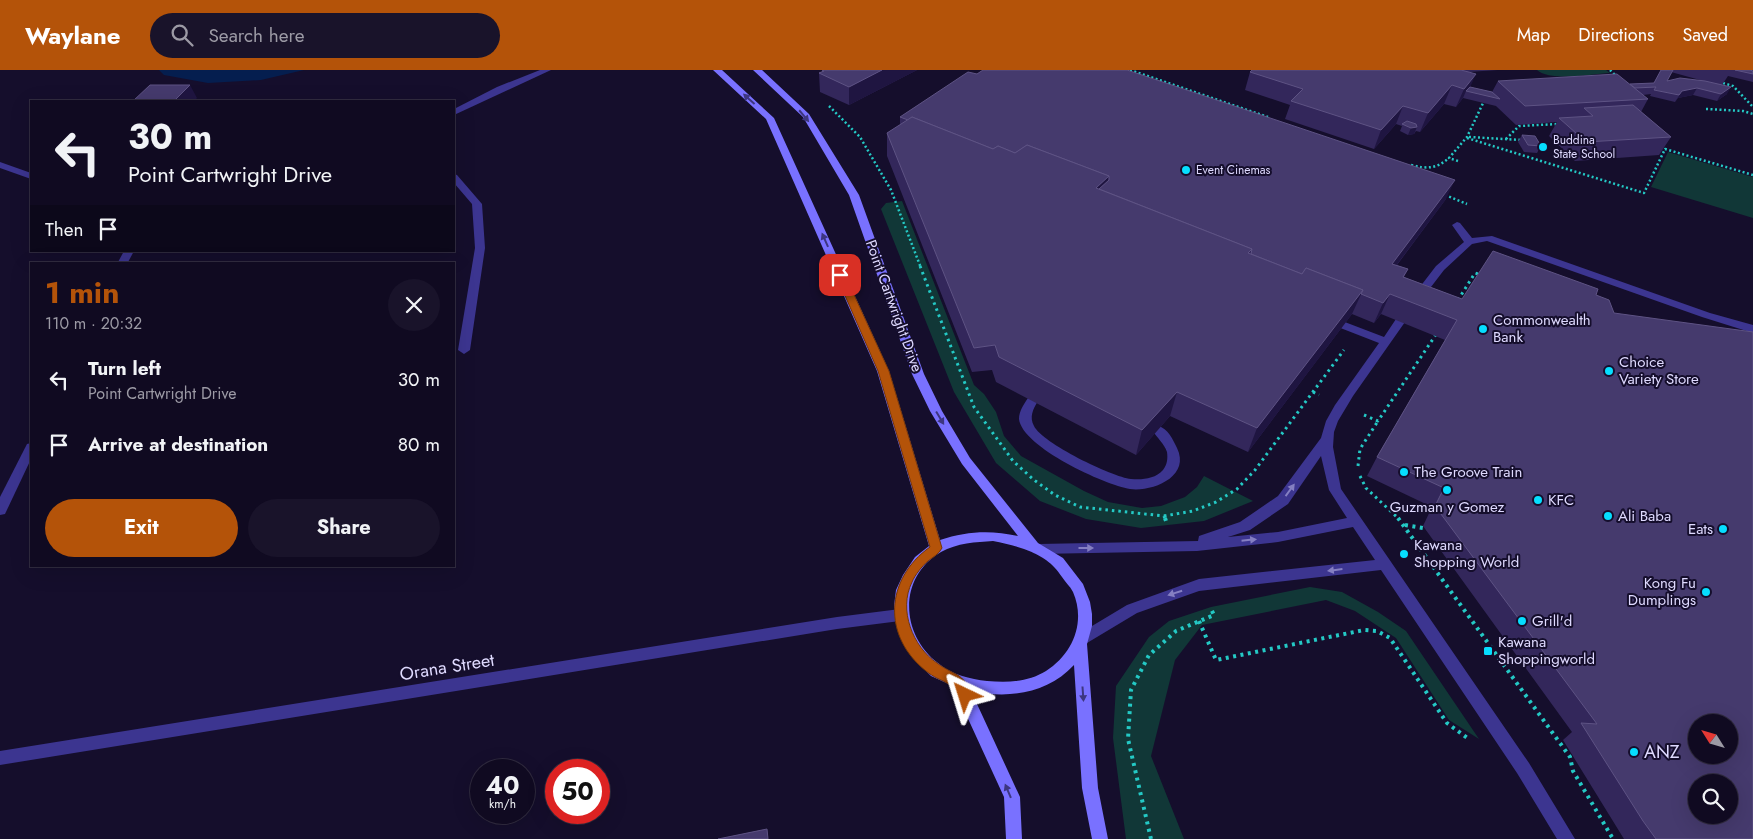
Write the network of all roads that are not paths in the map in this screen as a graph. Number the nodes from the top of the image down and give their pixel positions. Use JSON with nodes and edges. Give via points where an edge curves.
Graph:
{"nodes":[{"id":1,"x":547,"y":70,"type":"edge"},
{"id":2,"x":717,"y":70,"type":"edge"},
{"id":3,"x":757,"y":70,"type":"edge"},
{"id":4,"x":455,"y":112,"type":"edge"},
{"id":5,"x":0,"y":165,"type":"edge"},
{"id":6,"x":30,"y":176,"type":"edge"},
{"id":7,"x":455,"y":178,"type":"edge"},
{"id":8,"x":1457,"y":225,"type":"dead end"},
{"id":9,"x":1469,"y":242,"type":"junction"},
{"id":10,"x":1412,"y":304,"type":"edge"},
{"id":11,"x":1316,"y":317,"type":"edge"},
{"id":12,"x":1400,"y":322,"type":"edge"},
{"id":13,"x":1753,"y":329,"type":"edge"},
{"id":14,"x":1387,"y":342,"type":"junction"},
{"id":15,"x":464,"y":350,"type":"dead end"},
{"id":16,"x":1032,"y":401,"type":"edge"},
{"id":17,"x":1158,"y":430,"type":"edge"},
{"id":18,"x":1327,"y":438,"type":"junction"},
{"id":19,"x":30,"y":449,"type":"edge"},
{"id":20,"x":0,"y":510,"type":"edge"},
{"id":21,"x":1355,"y":521,"type":"junction"},
{"id":22,"x":1188,"y":546,"type":"junction"},
{"id":23,"x":1035,"y":547,"type":"junction"},
{"id":24,"x":936,"y":548,"type":"junction"},
{"id":25,"x":1384,"y":564,"type":"junction"},
{"id":26,"x":900,"y":615,"type":"junction"},
{"id":27,"x":1081,"y":642,"type":"junction"},
{"id":28,"x":960,"y":684,"type":"junction"},
{"id":29,"x":0,"y":758,"type":"edge"},
{"id":30,"x":1014,"y":839,"type":"edge"},
{"id":31,"x":1100,"y":839,"type":"edge"},
{"id":32,"x":1567,"y":839,"type":"edge"}],
"edges":[{"from":1,"to":4,"type":"street"},
{"from":24,"to":2,"type":"main road","one_way":true,"via":[[883,371],[770,118]]},
{"from":3,"to":23,"type":"main road","name":"Point Cartwright Drive","one_way":true,"via":[[806,116],[854,195],[918,374],[936,412],[966,461]]},
{"from":5,"to":6,"type":"street"},
{"from":7,"to":15,"type":"street","via":[[477,204],[480,248]]},
{"from":8,"to":9,"type":"street"},
{"from":9,"to":10,"type":"street","via":[[1440,268]]},
{"from":9,"to":13,"type":"street","via":[[1488,238]]},
{"from":11,"to":14,"type":"street","via":[[1344,324]]},
{"from":12,"to":14,"type":"street"},
{"from":14,"to":18,"type":"street","via":[[1341,405],[1328,429]]},
{"from":16,"to":17,"type":"street","via":[[1025,415],[1026,423],[1039,440],[1103,475],[1130,484],[1161,480],[1172,470],[1175,453],[1168,439]]},
{"from":18,"to":21,"type":"street","via":[[1327,460],[1335,490]]},
{"from":22,"to":18,"type":"street","one_way":true,"via":[[1245,526],[1282,500]]},
{"from":19,"to":20,"type":"street"},
{"from":22,"to":21,"type":"street","one_way":true,"via":[[1278,536]]},
{"from":21,"to":25,"type":"street"},
{"from":23,"to":22,"type":"street","one_way":true},
{"from":23,"to":24,"type":"main road","via":[[994,536],[964,538]]},
{"from":23,"to":27,"type":"main road","via":[[1057,561],[1080,590],[1086,617]]},
{"from":24,"to":26,"type":"main road","via":[[922,559],[906,580]]},
{"from":25,"to":27,"type":"street","one_way":true,"via":[[1199,585],[1132,609]]},
{"from":25,"to":32,"type":"street","via":[[1523,768]]},
{"from":26,"to":28,"type":"main road","via":[[910,644],[931,667]]},
{"from":26,"to":29,"type":"street","name":"Orana Street"},
{"from":27,"to":28,"type":"main road","via":[[1063,668],[1036,684],[1004,690]]},
{"from":27,"to":31,"type":"main road","one_way":true,"via":[[1090,788]]},
{"from":30,"to":28,"type":"main road","one_way":true,"via":[[1012,797]]}]}
